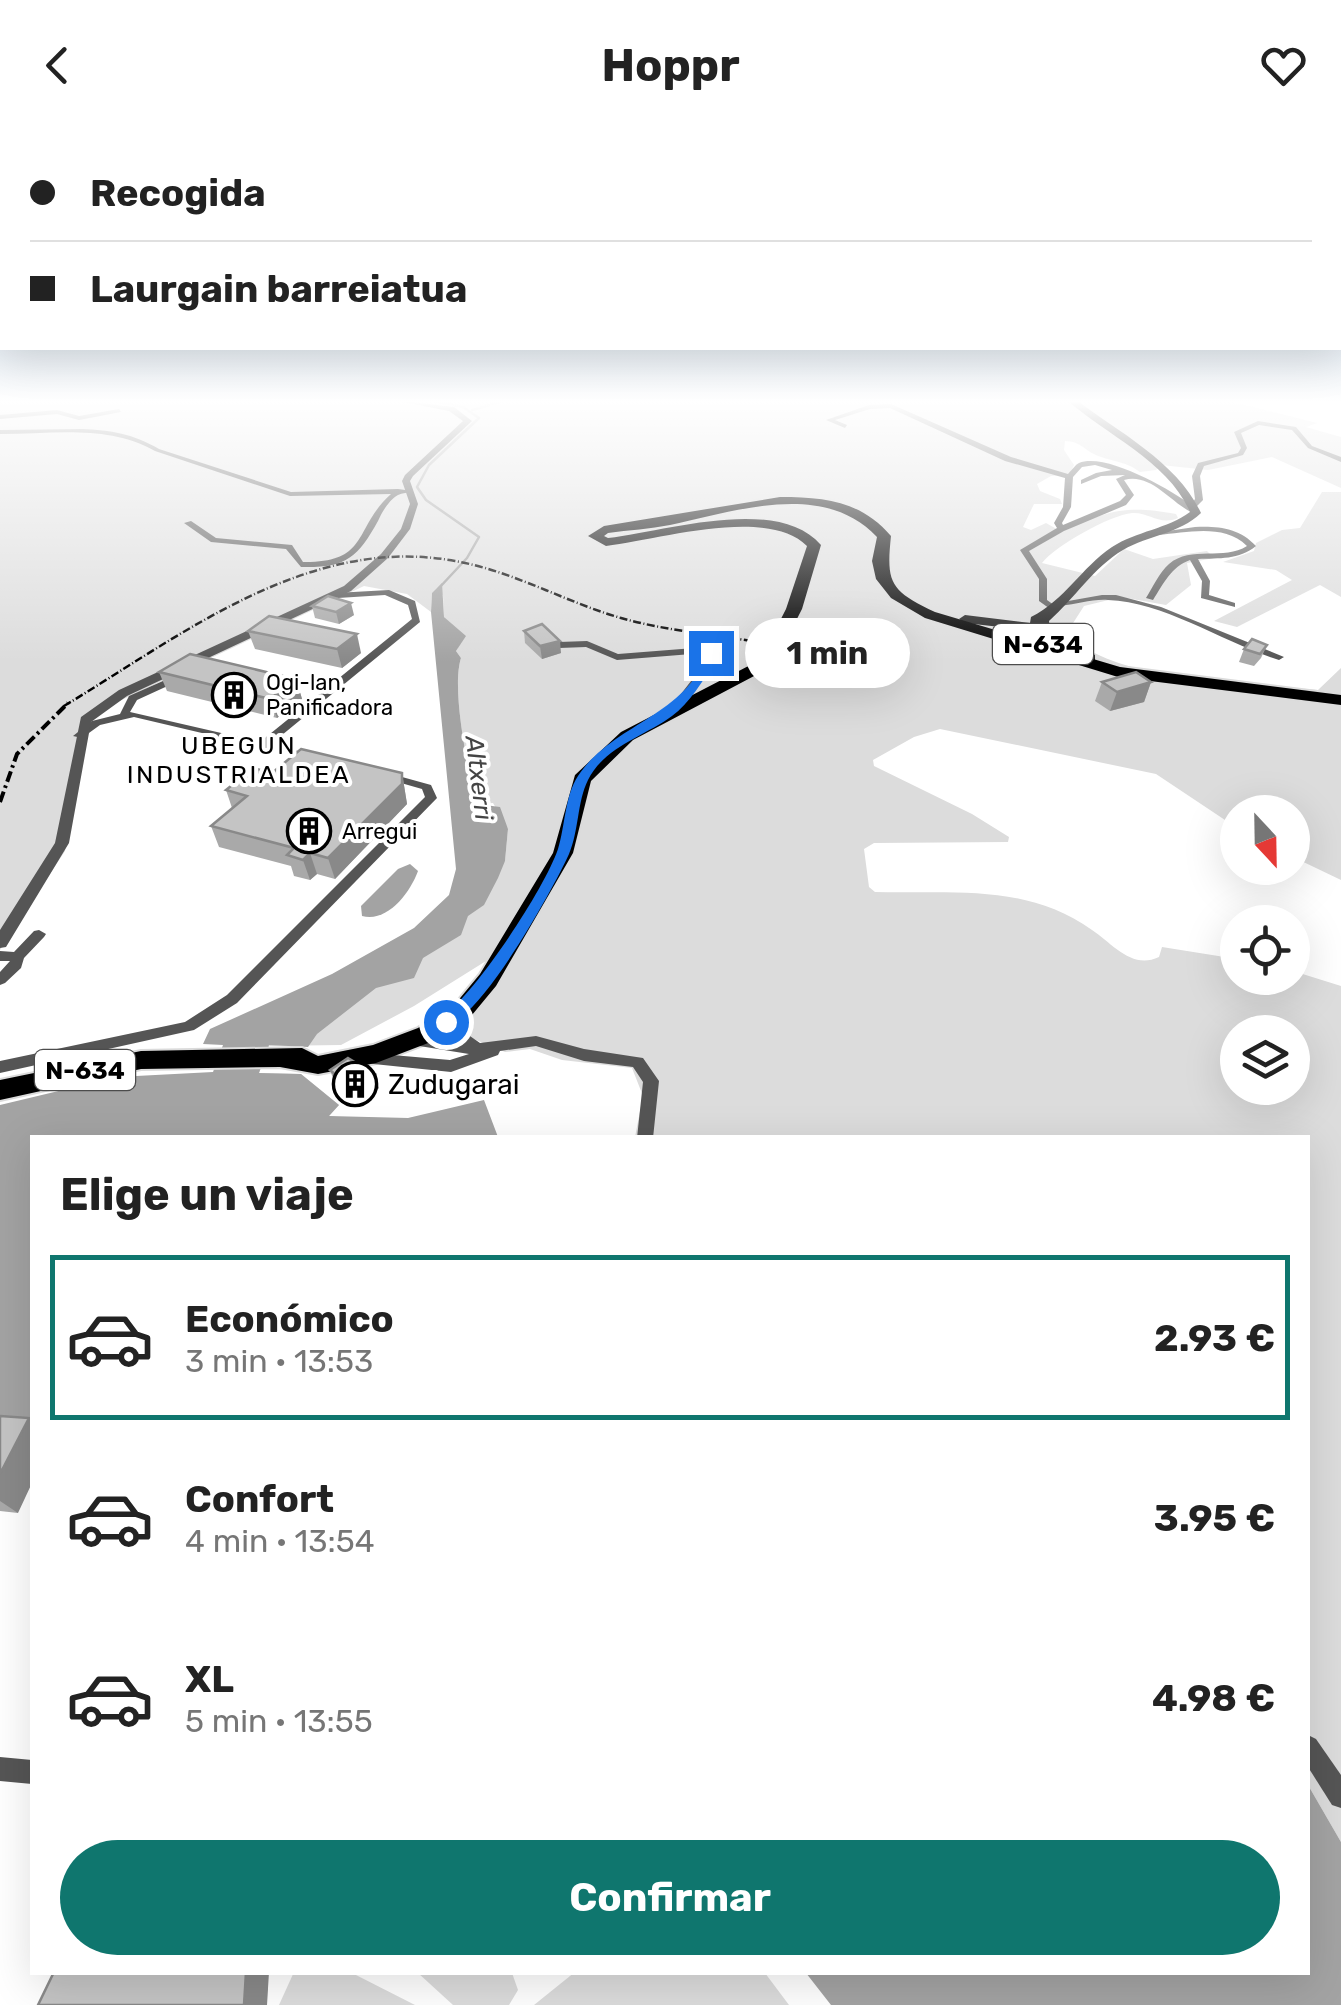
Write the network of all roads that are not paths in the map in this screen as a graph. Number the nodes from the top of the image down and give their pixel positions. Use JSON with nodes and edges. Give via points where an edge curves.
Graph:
{"nodes":[{"id":1,"x":272,"y":488,"type":"edge"},
{"id":2,"x":1068,"y":488,"type":"edge"},
{"id":3,"x":1125,"y":488,"type":"edge"},
{"id":4,"x":1164,"y":488,"type":"edge"},
{"id":5,"x":1174,"y":488,"type":"edge"},
{"id":6,"x":1197,"y":488,"type":"edge"},
{"id":7,"x":409,"y":490,"type":"joint"},
{"id":8,"x":398,"y":491,"type":"junction"},
{"id":9,"x":1195,"y":509,"type":"junction"},
{"id":10,"x":188,"y":522,"type":"dead end"},
{"id":11,"x":1061,"y":529,"type":"junction"},
{"id":12,"x":1158,"y":533,"type":"junction"},
{"id":13,"x":1194,"y":558,"type":"junction"},
{"id":14,"x":362,"y":582,"type":"junction"},
{"id":15,"x":376,"y":591,"type":"junction"},
{"id":16,"x":338,"y":595,"type":"junction"},
{"id":17,"x":1150,"y":598,"type":"dead end"},
{"id":18,"x":1232,"y":605,"type":"dead end"},
{"id":19,"x":961,"y":621,"type":"junction"},
{"id":20,"x":1039,"y":621,"type":"junction"},
{"id":21,"x":558,"y":645,"type":"edge"},
{"id":22,"x":1279,"y":657,"type":"dead end"},
{"id":23,"x":1084,"y":660,"type":"junction"},
{"id":24,"x":184,"y":667,"type":"junction"},
{"id":25,"x":1341,"y":700,"type":"edge"},
{"id":26,"x":672,"y":712,"type":"junction"},
{"id":27,"x":124,"y":713,"type":"junction"},
{"id":28,"x":78,"y":736,"type":"junction"},
{"id":29,"x":262,"y":746,"type":"junction"},
{"id":30,"x":331,"y":762,"type":"edge"},
{"id":31,"x":366,"y":771,"type":"edge"},
{"id":32,"x":40,"y":934,"type":"dead end"},
{"id":33,"x":0,"y":942,"type":"edge"},
{"id":34,"x":0,"y":956,"type":"edge"},
{"id":35,"x":17,"y":957,"type":"junction"},
{"id":36,"x":0,"y":980,"type":"edge"},
{"id":37,"x":466,"y":1001,"type":"junction"},
{"id":38,"x":414,"y":1040,"type":"junction"},
{"id":39,"x":363,"y":1053,"type":"junction"},
{"id":40,"x":475,"y":1054,"type":"junction"},
{"id":41,"x":0,"y":1068,"type":"edge"},
{"id":42,"x":0,"y":1090,"type":"edge"},
{"id":43,"x":645,"y":1135,"type":"edge"},
{"id":44,"x":1310,"y":1750,"type":"edge"},
{"id":45,"x":1,"y":1772,"type":"edge"},
{"id":46,"x":30,"y":1772,"type":"edge"},
{"id":47,"x":1341,"y":1796,"type":"edge"}],
"edges":[{"from":1,"to":8,"type":"street","via":[[290,494]]},
{"from":2,"to":11,"type":"street"},
{"from":3,"to":11,"type":"street","via":[[1130,495],[1123,503]]},
{"from":4,"to":9,"type":"street"},
{"from":5,"to":9,"type":"main road"},
{"from":6,"to":9,"type":"street"},
{"from":7,"to":8,"type":"street"},
{"from":7,"to":14,"type":"street","via":[[409,519]]},
{"from":8,"to":10,"type":"street","via":[[364,544],[324,563],[301,564],[289,547],[214,540]]},
{"from":9,"to":12,"type":"main road","via":[[1185,523]]},
{"from":11,"to":20,"type":"street","via":[[1024,550],[1043,579]]},
{"from":12,"to":13,"type":"street","via":[[1225,531],[1252,546],[1238,555]]},
{"from":12,"to":20,"type":"main road","via":[[1114,550]]},
{"from":13,"to":17,"type":"street","via":[[1168,570]]},
{"from":13,"to":18,"type":"street","via":[[1206,581],[1204,596]]},
{"from":14,"to":15,"type":"street"},
{"from":14,"to":16,"type":"street"},
{"from":15,"to":16,"type":"street"},
{"from":15,"to":29,"type":"street","via":[[412,603],[413,626]]},
{"from":16,"to":24,"type":"street"},
{"from":19,"to":20,"type":"highway","number":"N-634"},
{"from":19,"to":23,"type":"highway","number":"N-634"},
{"from":19,"to":26,"type":"highway","number":"N-634","via":[[890,585],[879,568],[880,529],[842,508],[755,502],[596,534],[601,542],[617,542],[755,524],[812,539],[794,609],[772,658]]},
{"from":20,"to":22,"type":"street","via":[[1104,597],[1127,600]]},
{"from":20,"to":23,"type":"highway"},
{"from":20,"to":23,"type":"main road"},
{"from":21,"to":26,"type":"street","via":[[587,644],[616,657],[707,650],[710,663]]},
{"from":23,"to":25,"type":"highway","number":"N-634"},
{"from":24,"to":27,"type":"street","via":[[191,671],[132,698]]},
{"from":24,"to":28,"type":"street","via":[[108,702],[85,720]]},
{"from":26,"to":37,"type":"highway","number":"N-634","via":[[607,750],[582,779],[564,853]]},
{"from":27,"to":28,"type":"street"},
{"from":27,"to":29,"type":"street"},
{"from":28,"to":33,"type":"street","via":[[62,844]]},
{"from":29,"to":30,"type":"street"},
{"from":31,"to":41,"type":"street","via":[[428,787],[431,798],[232,999],[175,1032]]},
{"from":32,"to":35,"type":"street"},
{"from":34,"to":35,"type":"street"},
{"from":35,"to":36,"type":"street"},
{"from":37,"to":38,"type":"highway","number":"N-634"},
{"from":37,"to":39,"type":"highway","number":"N-634"},
{"from":37,"to":40,"type":"street","via":[[459,1036]]},
{"from":38,"to":39,"type":"highway","number":"N-634"},
{"from":38,"to":40,"type":"street"},
{"from":39,"to":40,"type":"street","via":[[438,1066]]},
{"from":39,"to":42,"type":"highway","number":"N-634","via":[[318,1065],[172,1059],[102,1066]]},
{"from":40,"to":43,"type":"street","via":[[522,1040],[638,1062],[651,1081]]},
{"from":44,"to":47,"type":"street"},
{"from":45,"to":46,"type":"street"}]}
